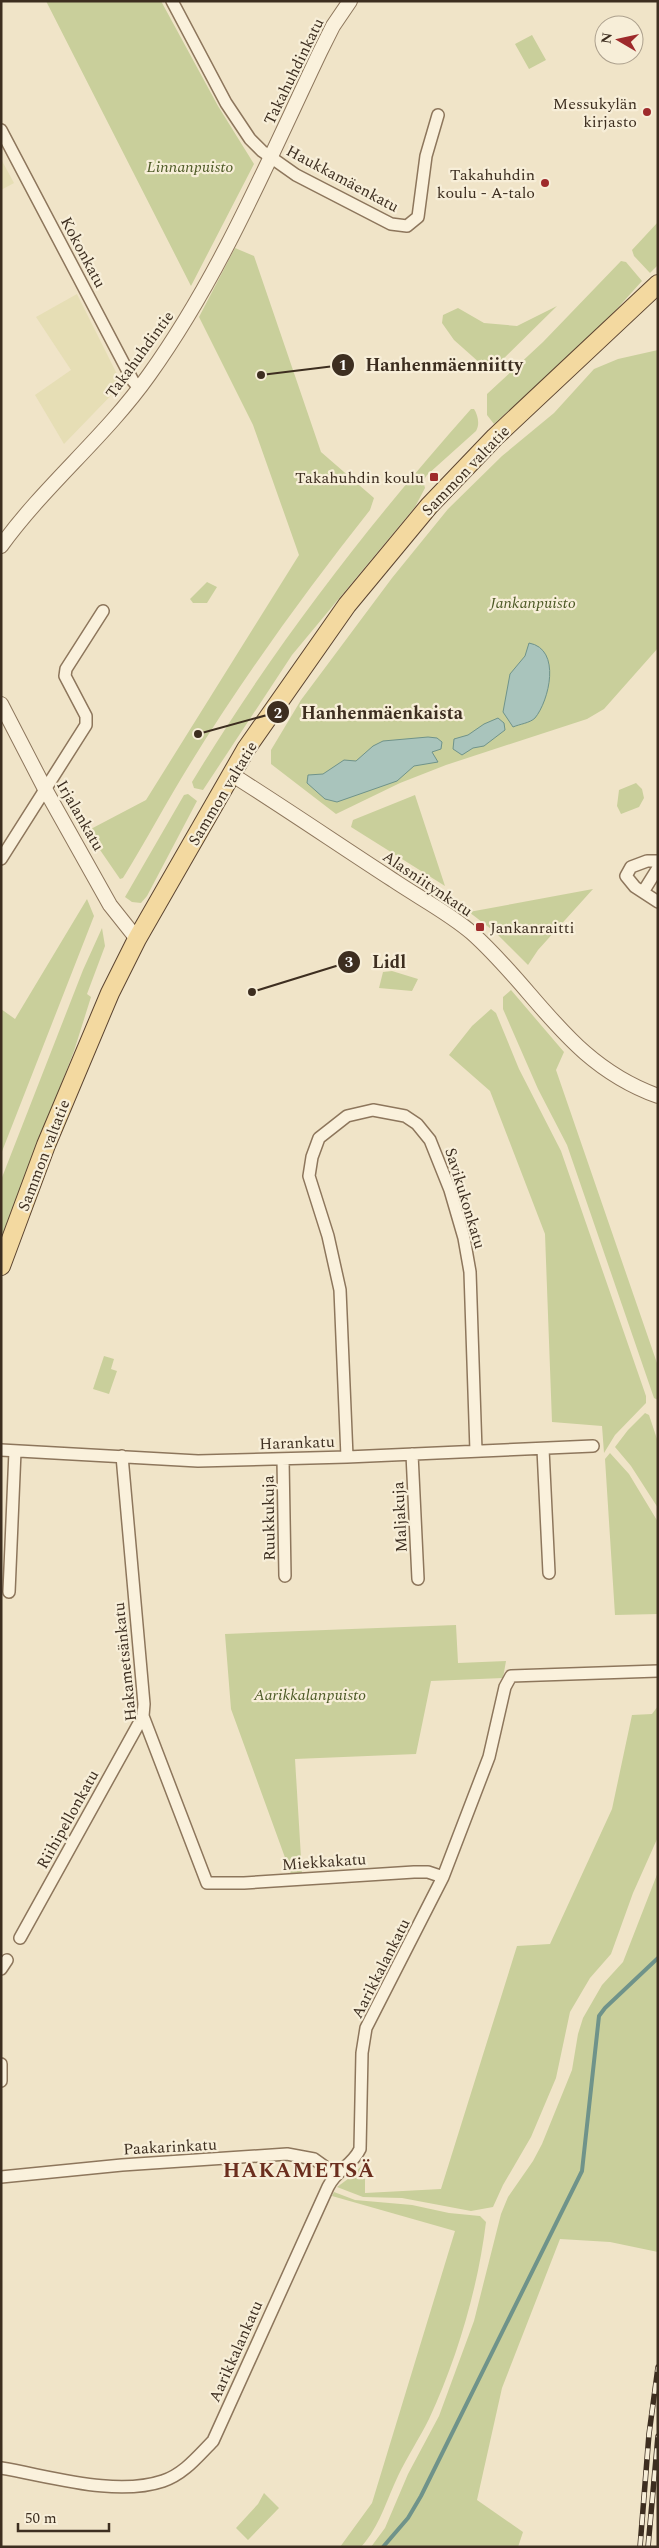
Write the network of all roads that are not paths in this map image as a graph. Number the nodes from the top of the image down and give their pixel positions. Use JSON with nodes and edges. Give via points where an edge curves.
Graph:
{"nodes":[{"id":1,"x":172,"y":1,"type":"edge"},
{"id":2,"x":350,"y":1,"type":"edge"},
{"id":3,"x":438,"y":115,"type":"dead end"},
{"id":4,"x":1,"y":130,"type":"edge"},
{"id":5,"x":269,"y":158,"type":"junction"},
{"id":6,"x":658,"y":284,"type":"edge"},
{"id":7,"x":139,"y":388,"type":"junction"},
{"id":8,"x":1,"y":546,"type":"edge"},
{"id":9,"x":103,"y":611,"type":"dead end"},
{"id":10,"x":1,"y":704,"type":"edge"},
{"id":11,"x":231,"y":774,"type":"junction"},
{"id":12,"x":45,"y":789,"type":"junction"},
{"id":13,"x":1,"y":859,"type":"edge"},
{"id":14,"x":658,"y":861,"type":"edge"},
{"id":15,"x":658,"y":868,"type":"edge"},
{"id":16,"x":643,"y":892,"type":"junction"},
{"id":17,"x":658,"y":902,"type":"edge"},
{"id":18,"x":137,"y":939,"type":"junction"},
{"id":19,"x":658,"y":1096,"type":"edge"},
{"id":20,"x":1,"y":1266,"type":"edge"},
{"id":21,"x":593,"y":1446,"type":"dead end"},
{"id":22,"x":542,"y":1449,"type":"junction"},
{"id":23,"x":1,"y":1450,"type":"edge"},
{"id":24,"x":15,"y":1451,"type":"junction"},
{"id":25,"x":476,"y":1451,"type":"junction"},
{"id":26,"x":412,"y":1454,"type":"junction"},
{"id":27,"x":122,"y":1456,"type":"junction"},
{"id":28,"x":347,"y":1457,"type":"junction"},
{"id":29,"x":283,"y":1459,"type":"junction"},
{"id":30,"x":549,"y":1573,"type":"dead end"},
{"id":31,"x":286,"y":1576,"type":"dead end"},
{"id":32,"x":418,"y":1579,"type":"dead end"},
{"id":33,"x":9,"y":1592,"type":"dead end"},
{"id":34,"x":658,"y":1671,"type":"edge"},
{"id":35,"x":143,"y":1716,"type":"junction"},
{"id":36,"x":443,"y":1877,"type":"junction"},
{"id":37,"x":207,"y":1883,"type":"joint"},
{"id":38,"x":20,"y":1938,"type":"dead end"},
{"id":39,"x":1,"y":2064,"type":"edge"},
{"id":40,"x":1,"y":2081,"type":"edge"},
{"id":41,"x":335,"y":2174,"type":"junction"},
{"id":42,"x":1,"y":2177,"type":"edge"},
{"id":43,"x":1,"y":2468,"type":"edge"}],
"edges":[{"from":1,"to":5,"type":"street","name":"Haukkamäenkatu","via":[[226,103],[250,138]]},
{"from":2,"to":5,"type":"street","name":"Takahuhdinkatu","via":[[333,26]]},
{"from":3,"to":5,"type":"street","name":"Haukkamäenkatu","via":[[426,156],[420,212],[407,226],[385,221]]},
{"from":4,"to":7,"type":"street","name":"Kokonkatu"},
{"from":5,"to":7,"type":"street","name":"Takahuhdintie","via":[[201,291]]},
{"from":6,"to":11,"type":"main road","name":"Sammon valtatie","via":[[495,437],[429,506],[332,624]]},
{"from":7,"to":8,"type":"street","name":"Takahuhdintie","via":[[23,517]]},
{"from":9,"to":12,"type":"street","via":[[66,670],[86,716],[86,725]]},
{"from":10,"to":12,"type":"street","name":"Irjalankatu"},
{"from":11,"to":18,"type":"main road","name":"Sammon valtatie"},
{"from":11,"to":19,"type":"street","name":"Alasniitynkatu","via":[[470,932],[582,1052],[629,1084]]},
{"from":12,"to":13,"type":"street"},
{"from":12,"to":18,"type":"street","name":"Irjalankatu","via":[[110,905]]},
{"from":14,"to":16,"type":"street","via":[[641,863],[627,871],[629,882]]},
{"from":15,"to":16,"type":"street"},
{"from":16,"to":17,"type":"street"},
{"from":18,"to":20,"type":"main road","name":"Sammon valtatie","via":[[98,1018]]},
{"from":21,"to":22,"type":"street","name":"Harankatu"},
{"from":22,"to":25,"type":"street","name":"Harankatu"},
{"from":22,"to":30,"type":"street"},
{"from":23,"to":24,"type":"street","name":"Harankatu"},
{"from":24,"to":27,"type":"street","name":"Harankatu"},
{"from":24,"to":33,"type":"street"},
{"from":25,"to":26,"type":"street","name":"Harankatu"},
{"from":25,"to":28,"type":"street","name":"Savikukonkatu","via":[[470,1272],[450,1190],[430,1140],[417,1124],[405,1116],[373,1110],[347,1116],[324,1133],[313,1154],[309,1176],[328,1236],[340,1290]]},
{"from":26,"to":28,"type":"street","name":"Harankatu"},
{"from":26,"to":32,"type":"street","name":"Maljakuja"},
{"from":27,"to":29,"type":"street","name":"Harankatu","via":[[198,1461]]},
{"from":27,"to":35,"type":"street","name":"Hakametsänkatu"},
{"from":28,"to":29,"type":"street","name":"Harankatu"},
{"from":29,"to":31,"type":"street","name":"Ruukkukuja"},
{"from":34,"to":36,"type":"street","name":"Aarikkalankatu","via":[[511,1676],[505,1687],[489,1758]]},
{"from":35,"to":37,"type":"street","name":"Hakametsänkatu"},
{"from":35,"to":38,"type":"street","name":"Riihipellonkatu"},
{"from":36,"to":37,"type":"street","name":"Miekkakatu","via":[[414,1872]]},
{"from":36,"to":41,"type":"street","name":"Aarikkalankatu","via":[[366,2028],[362,2053],[360,2149],[355,2159]]},
{"from":39,"to":40,"type":"street"},
{"from":41,"to":42,"type":"street","name":"Paakarinkatu","via":[[314,2159],[287,2154]]},
{"from":41,"to":43,"type":"street","name":"Aarikkalankatu","via":[[213,2440],[190,2465],[164,2481],[133,2488]]}]}
